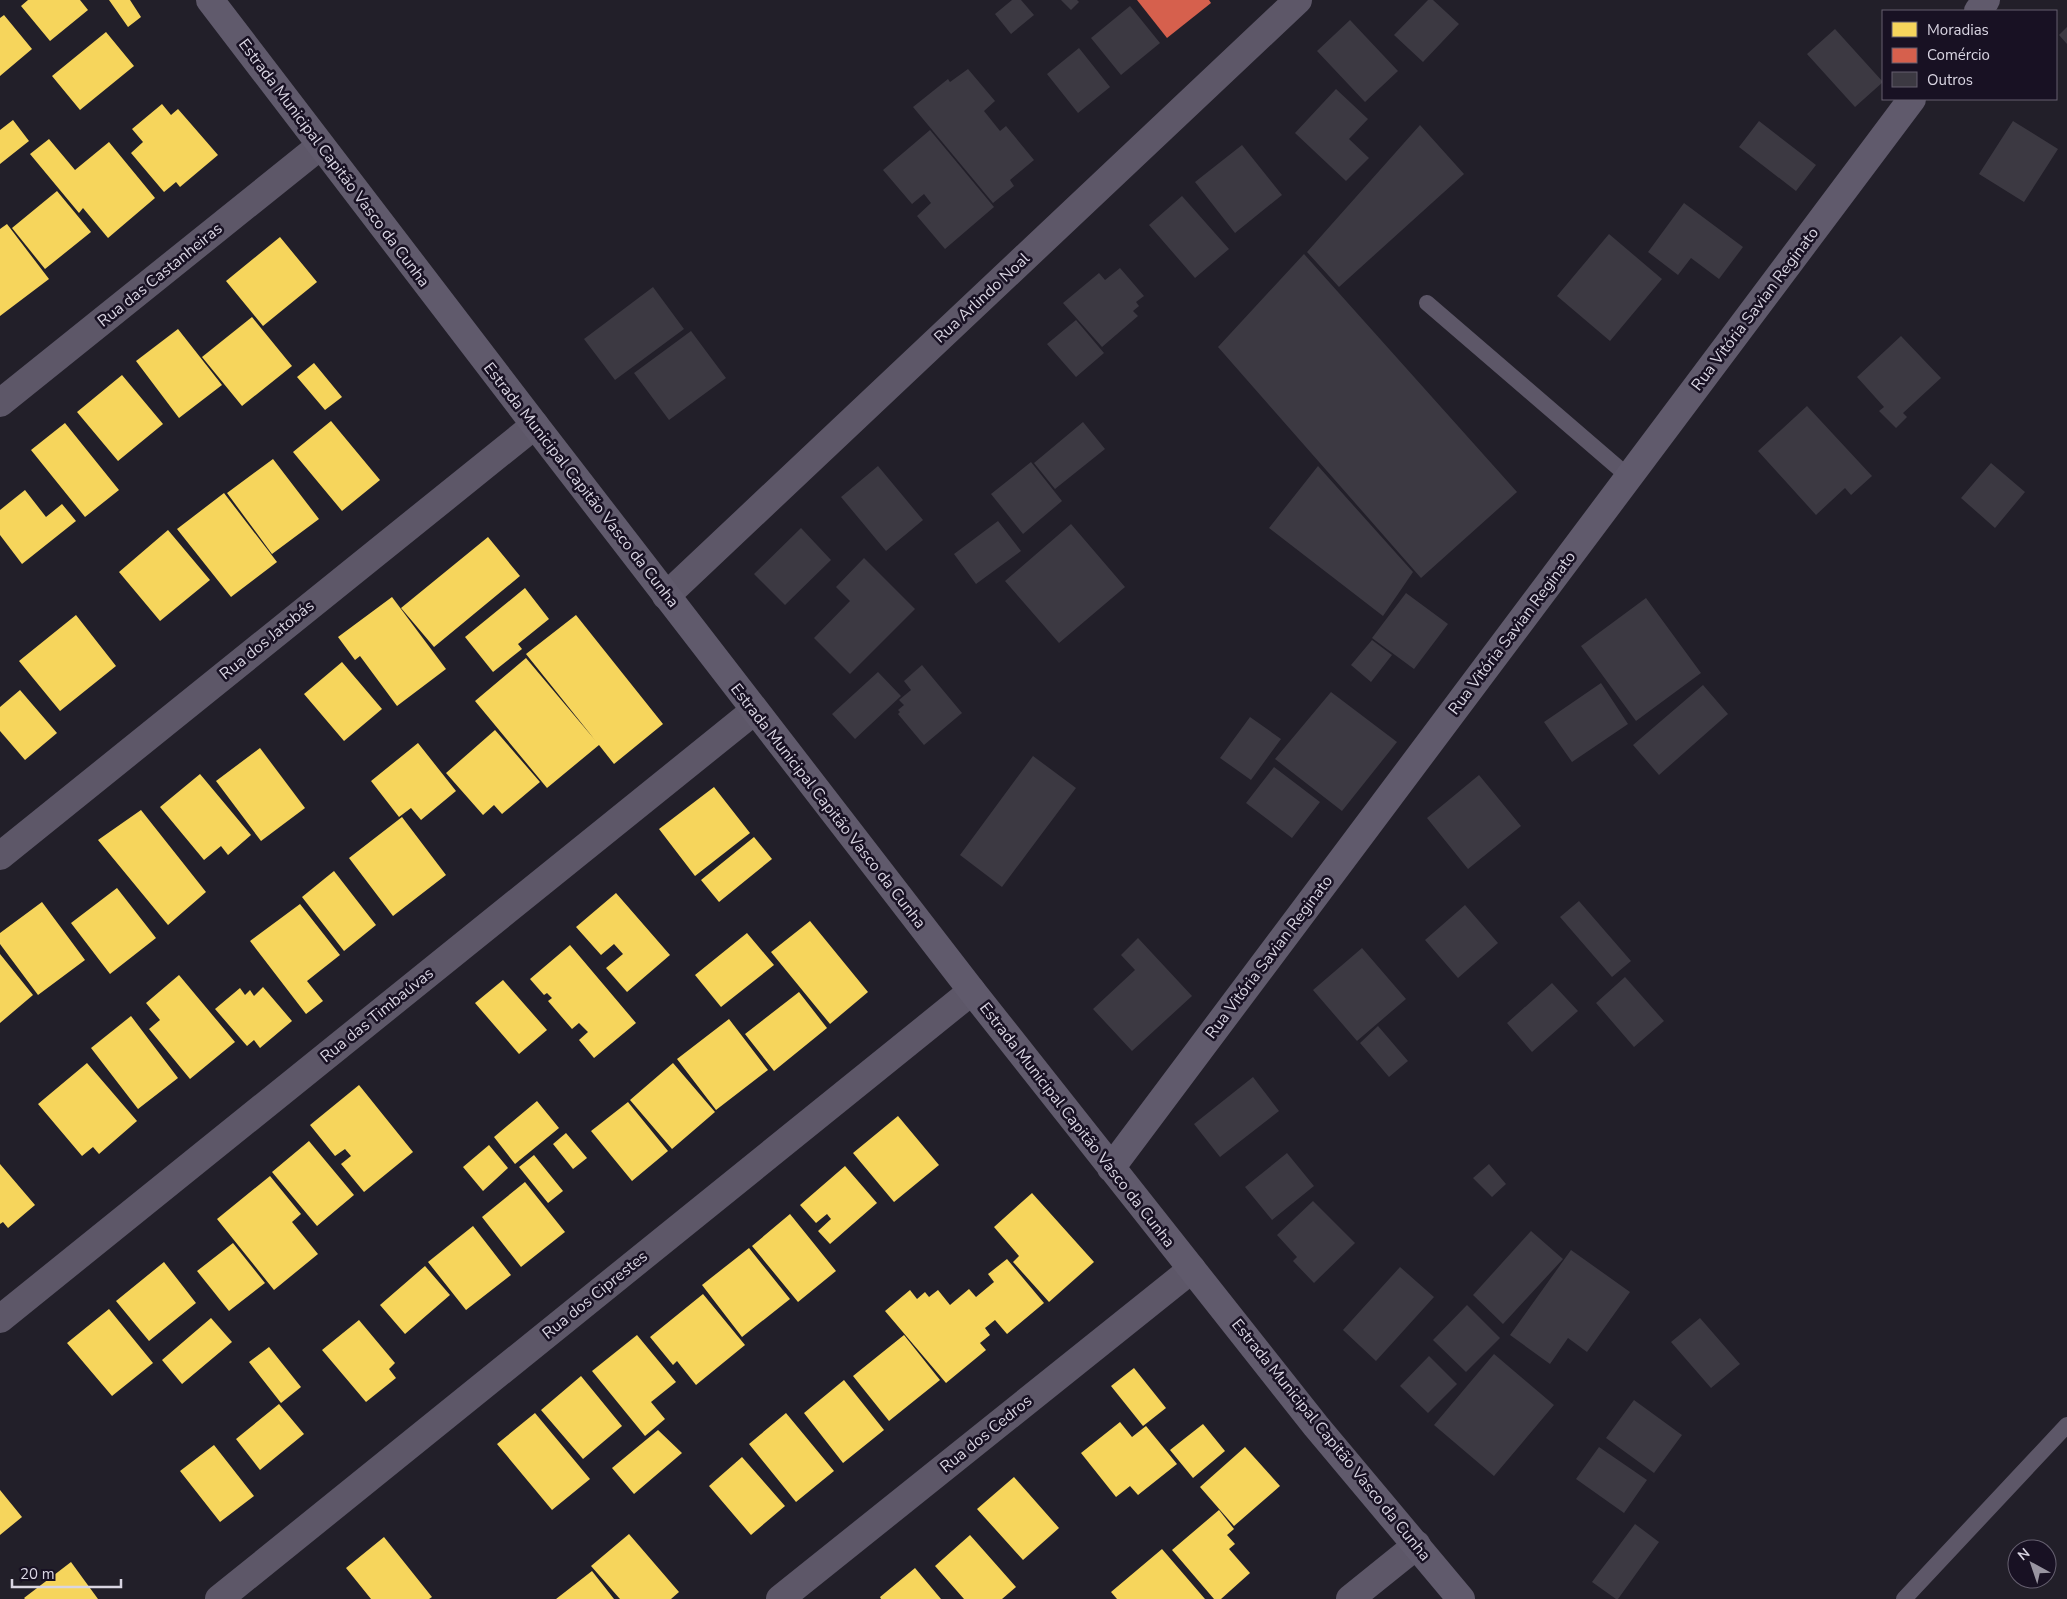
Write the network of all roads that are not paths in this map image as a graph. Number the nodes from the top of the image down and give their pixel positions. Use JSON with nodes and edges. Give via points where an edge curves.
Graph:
{"nodes":[{"id":1,"x":210,"y":0,"type":"edge"},
{"id":2,"x":1298,"y":0,"type":"edge"},
{"id":3,"x":1911,"y":100,"type":"edge"},
{"id":4,"x":320,"y":146,"type":"junction"},
{"id":5,"x":1427,"y":303,"type":"dead end"},
{"id":6,"x":0,"y":403,"type":"edge"},
{"id":7,"x":535,"y":425,"type":"junction"},
{"id":8,"x":1629,"y":477,"type":"junction"},
{"id":9,"x":666,"y":596,"type":"junction"},
{"id":10,"x":754,"y":711,"type":"junction"},
{"id":11,"x":0,"y":856,"type":"edge"},
{"id":12,"x":972,"y":991,"type":"junction"},
{"id":13,"x":1111,"y":1168,"type":"junction"},
{"id":14,"x":1192,"y":1269,"type":"junction"},
{"id":15,"x":0,"y":1319,"type":"edge"},
{"id":16,"x":2067,"y":1425,"type":"edge"},
{"id":17,"x":1417,"y":1545,"type":"junction"},
{"id":18,"x":219,"y":1599,"type":"edge"},
{"id":19,"x":780,"y":1599,"type":"edge"},
{"id":20,"x":1350,"y":1599,"type":"edge"},
{"id":21,"x":1461,"y":1599,"type":"edge"},
{"id":22,"x":1904,"y":1599,"type":"edge"}],
"edges":[{"from":1,"to":4,"type":"main road","name":"Estrada Municipal Capitão Vasco da Cunha"},
{"from":2,"to":9,"type":"street","name":"Rua Arlindo Noal"},
{"from":3,"to":8,"type":"main road","name":"Rua Vitória Savian Reginato"},
{"from":4,"to":6,"type":"street","name":"Rua das Castanheiras"},
{"from":4,"to":7,"type":"main road","name":"Estrada Municipal Capitão Vasco da Cunha"},
{"from":5,"to":8,"type":"lane"},
{"from":7,"to":9,"type":"main road","name":"Estrada Municipal Capitão Vasco da Cunha"},
{"from":7,"to":11,"type":"street","name":"Rua dos Jatobás"},
{"from":8,"to":13,"type":"main road","name":"Rua Vitória Savian Reginato"},
{"from":9,"to":10,"type":"main road","name":"Estrada Municipal Capitão Vasco da Cunha"},
{"from":10,"to":12,"type":"main road","name":"Estrada Municipal Capitão Vasco da Cunha"},
{"from":10,"to":15,"type":"street","name":"Rua das Timbaúvas"},
{"from":12,"to":13,"type":"main road","name":"Estrada Municipal Capitão Vasco da Cunha"},
{"from":12,"to":18,"type":"street","name":"Rua dos Ciprestes"},
{"from":13,"to":14,"type":"main road","name":"Estrada Municipal Capitão Vasco da Cunha"},
{"from":14,"to":17,"type":"main road","name":"Estrada Municipal Capitão Vasco da Cunha","via":[[1316,1426]]},
{"from":14,"to":19,"type":"street","name":"Rua dos Cedros"},
{"from":16,"to":22,"type":"lane"},
{"from":17,"to":20,"type":"street"},
{"from":17,"to":21,"type":"main road","name":"Estrada Municipal Capitão Vasco da Cunha"}]}
